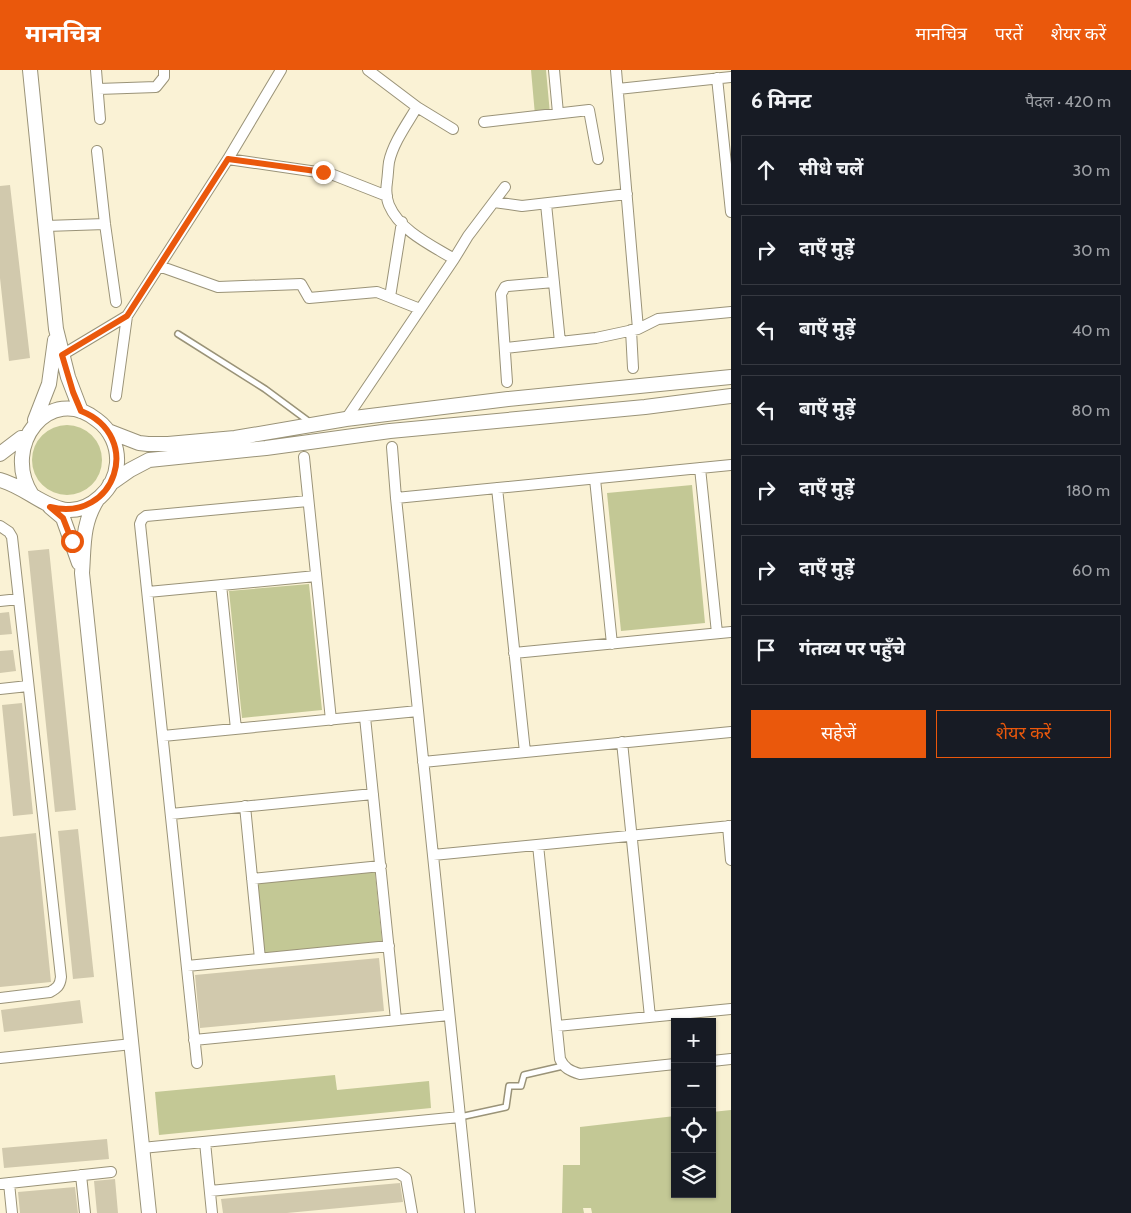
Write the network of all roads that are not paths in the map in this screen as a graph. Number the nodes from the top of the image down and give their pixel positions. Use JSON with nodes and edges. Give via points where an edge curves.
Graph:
{"nodes":[{"id":1,"x":30,"y":70,"type":"edge"},
{"id":2,"x":96,"y":70,"type":"edge"},
{"id":3,"x":164,"y":70,"type":"edge"},
{"id":4,"x":281,"y":70,"type":"edge"},
{"id":5,"x":368,"y":70,"type":"edge"},
{"id":6,"x":554,"y":70,"type":"edge"},
{"id":7,"x":616,"y":70,"type":"edge"},
{"id":8,"x":731,"y":76,"type":"edge"},
{"id":9,"x":717,"y":78,"type":"junction"},
{"id":10,"x":98,"y":89,"type":"junction"},
{"id":11,"x":618,"y":89,"type":"junction"},
{"id":12,"x":417,"y":107,"type":"junction"},
{"id":13,"x":558,"y":113,"type":"junction"},
{"id":14,"x":100,"y":119,"type":"dead end"},
{"id":15,"x":484,"y":122,"type":"dead end"},
{"id":16,"x":452,"y":129,"type":"dead end"},
{"id":17,"x":97,"y":151,"type":"dead end"},
{"id":18,"x":228,"y":159,"type":"junction"},
{"id":19,"x":598,"y":159,"type":"dead end"},
{"id":20,"x":729,"y":179,"type":"edge"},
{"id":21,"x":505,"y":187,"type":"dead end"},
{"id":22,"x":626,"y":194,"type":"junction"},
{"id":23,"x":387,"y":196,"type":"junction"},
{"id":24,"x":494,"y":202,"type":"junction"},
{"id":25,"x":546,"y":204,"type":"junction"},
{"id":26,"x":731,"y":212,"type":"edge"},
{"id":27,"x":402,"y":222,"type":"junction"},
{"id":28,"x":105,"y":224,"type":"junction"},
{"id":29,"x":46,"y":226,"type":"junction"},
{"id":30,"x":454,"y":259,"type":"junction"},
{"id":31,"x":159,"y":266,"type":"junction"},
{"id":32,"x":554,"y":282,"type":"junction"},
{"id":33,"x":390,"y":297,"type":"junction"},
{"id":34,"x":116,"y":302,"type":"dead end"},
{"id":35,"x":420,"y":309,"type":"junction"},
{"id":36,"x":731,"y":312,"type":"edge"},
{"id":37,"x":127,"y":316,"type":"junction"},
{"id":38,"x":56,"y":329,"type":"junction"},
{"id":39,"x":634,"y":330,"type":"junction"},
{"id":40,"x":178,"y":334,"type":"dead end"},
{"id":41,"x":560,"y":342,"type":"junction"},
{"id":42,"x":505,"y":348,"type":"junction"},
{"id":43,"x":62,"y":355,"type":"junction"},
{"id":44,"x":633,"y":368,"type":"dead end"},
{"id":45,"x":731,"y":377,"type":"edge"},
{"id":46,"x":507,"y":382,"type":"dead end"},
{"id":47,"x":116,"y":396,"type":"dead end"},
{"id":48,"x":731,"y":396,"type":"edge"},
{"id":49,"x":81,"y":411,"type":"junction"},
{"id":50,"x":346,"y":419,"type":"junction"},
{"id":51,"x":35,"y":420,"type":"junction"},
{"id":52,"x":314,"y":424,"type":"junction"},
{"id":53,"x":108,"y":431,"type":"junction"},
{"id":54,"x":21,"y":437,"type":"junction"},
{"id":55,"x":392,"y":447,"type":"dead end"},
{"id":56,"x":0,"y":454,"type":"edge"},
{"id":57,"x":304,"y":457,"type":"dead end"},
{"id":58,"x":731,"y":465,"type":"edge"},
{"id":59,"x":700,"y":468,"type":"junction"},
{"id":60,"x":595,"y":478,"type":"junction"},
{"id":61,"x":0,"y":480,"type":"edge"},
{"id":62,"x":110,"y":484,"type":"junction"},
{"id":63,"x":497,"y":488,"type":"junction"},
{"id":64,"x":32,"y":495,"type":"junction"},
{"id":65,"x":396,"y":498,"type":"junction"},
{"id":66,"x":96,"y":500,"type":"junction"},
{"id":67,"x":308,"y":501,"type":"junction"},
{"id":68,"x":50,"y":507,"type":"junction"},
{"id":69,"x":0,"y":526,"type":"edge"},
{"id":70,"x":82,"y":573,"type":"junction"},
{"id":71,"x":316,"y":576,"type":"junction"},
{"id":72,"x":221,"y":585,"type":"junction"},
{"id":73,"x":148,"y":592,"type":"junction"},
{"id":74,"x":19,"y":599,"type":"junction"},
{"id":75,"x":0,"y":601,"type":"edge"},
{"id":76,"x":731,"y":632,"type":"edge"},
{"id":77,"x":717,"y":633,"type":"junction"},
{"id":78,"x":612,"y":644,"type":"junction"},
{"id":79,"x":514,"y":653,"type":"junction"},
{"id":80,"x":28,"y":686,"type":"junction"},
{"id":81,"x":0,"y":688,"type":"edge"},
{"id":82,"x":418,"y":711,"type":"junction"},
{"id":83,"x":365,"y":716,"type":"junction"},
{"id":84,"x":331,"y":720,"type":"junction"},
{"id":85,"x":236,"y":729,"type":"junction"},
{"id":86,"x":731,"y":732,"type":"edge"},
{"id":87,"x":163,"y":736,"type":"junction"},
{"id":88,"x":622,"y":742,"type":"junction"},
{"id":89,"x":524,"y":752,"type":"junction"},
{"id":90,"x":423,"y":762,"type":"junction"},
{"id":91,"x":373,"y":794,"type":"junction"},
{"id":92,"x":245,"y":806,"type":"junction"},
{"id":93,"x":171,"y":814,"type":"junction"},
{"id":94,"x":729,"y":826,"type":"edge"},
{"id":95,"x":632,"y":836,"type":"junction"},
{"id":96,"x":538,"y":845,"type":"junction"},
{"id":97,"x":433,"y":855,"type":"junction"},
{"id":98,"x":731,"y":860,"type":"edge"},
{"id":99,"x":381,"y":866,"type":"junction"},
{"id":100,"x":252,"y":879,"type":"junction"},
{"id":101,"x":389,"y":946,"type":"junction"},
{"id":102,"x":260,"y":959,"type":"junction"},
{"id":103,"x":187,"y":966,"type":"junction"},
{"id":104,"x":0,"y":998,"type":"edge"},
{"id":105,"x":731,"y":1009,"type":"edge"},
{"id":106,"x":449,"y":1015,"type":"junction"},
{"id":107,"x":650,"y":1017,"type":"junction"},
{"id":108,"x":396,"y":1020,"type":"junction"},
{"id":109,"x":557,"y":1026,"type":"junction"},
{"id":110,"x":194,"y":1040,"type":"junction"},
{"id":111,"x":132,"y":1044,"type":"junction"},
{"id":112,"x":0,"y":1058,"type":"edge"},
{"id":113,"x":731,"y":1059,"type":"edge"},
{"id":114,"x":716,"y":1061,"type":"edge"},
{"id":115,"x":197,"y":1063,"type":"dead end"},
{"id":116,"x":671,"y":1064,"type":"edge"},
{"id":117,"x":563,"y":1066,"type":"junction"},
{"id":118,"x":460,"y":1117,"type":"junction"},
{"id":119,"x":205,"y":1142,"type":"junction"},
{"id":120,"x":142,"y":1148,"type":"junction"},
{"id":121,"x":110,"y":1172,"type":"dead end"},
{"id":122,"x":81,"y":1176,"type":"junction"},
{"id":123,"x":4,"y":1183,"type":"edge"},
{"id":124,"x":210,"y":1191,"type":"junction"},
{"id":125,"x":12,"y":1213,"type":"edge"},
{"id":126,"x":85,"y":1213,"type":"edge"},
{"id":127,"x":149,"y":1213,"type":"edge"},
{"id":128,"x":212,"y":1213,"type":"edge"},
{"id":129,"x":412,"y":1213,"type":"edge"},
{"id":130,"x":470,"y":1213,"type":"edge"}],
"edges":[{"from":1,"to":29,"type":"main road"},
{"from":2,"to":10,"type":"street"},
{"from":3,"to":10,"type":"street","via":[[164,77],[156,87]]},
{"from":4,"to":18,"type":"street"},
{"from":5,"to":12,"type":"street"},
{"from":6,"to":13,"type":"street"},
{"from":7,"to":11,"type":"street"},
{"from":8,"to":9,"type":"street"},
{"from":9,"to":11,"type":"street"},
{"from":9,"to":20,"type":"street"},
{"from":10,"to":14,"type":"street"},
{"from":11,"to":22,"type":"street"},
{"from":12,"to":16,"type":"street"},
{"from":12,"to":23,"type":"street","via":[[389,162]]},
{"from":13,"to":15,"type":"street"},
{"from":13,"to":19,"type":"street","via":[[589,110]]},
{"from":17,"to":28,"type":"street"},
{"from":18,"to":23,"type":"street","via":[[331,174]]},
{"from":18,"to":31,"type":"street"},
{"from":20,"to":26,"type":"street"},
{"from":21,"to":24,"type":"street"},
{"from":22,"to":25,"type":"street"},
{"from":22,"to":39,"type":"street"},
{"from":23,"to":27,"type":"street","via":[[388,204]]},
{"from":24,"to":25,"type":"street","via":[[522,206]]},
{"from":24,"to":30,"type":"street"},
{"from":25,"to":32,"type":"street"},
{"from":27,"to":30,"type":"street","via":[[420,238]]},
{"from":27,"to":33,"type":"street"},
{"from":28,"to":29,"type":"street"},
{"from":28,"to":34,"type":"street"},
{"from":29,"to":38,"type":"main road"},
{"from":30,"to":35,"type":"street"},
{"from":31,"to":33,"type":"street","via":[[218,288],[301,284],[310,298],[377,292]]},
{"from":31,"to":37,"type":"street"},
{"from":32,"to":41,"type":"street"},
{"from":32,"to":42,"type":"street","via":[[508,286],[502,291]]},
{"from":33,"to":35,"type":"street"},
{"from":35,"to":50,"type":"street"},
{"from":36,"to":39,"type":"street","via":[[658,319]]},
{"from":37,"to":43,"type":"street"},
{"from":37,"to":47,"type":"street"},
{"from":38,"to":43,"type":"main road"},
{"from":38,"to":51,"type":"main road","via":[[50,384]]},
{"from":39,"to":41,"type":"street"},
{"from":39,"to":44,"type":"street"},
{"from":40,"to":52,"type":"lane"},
{"from":41,"to":42,"type":"street"},
{"from":42,"to":46,"type":"street"},
{"from":43,"to":49,"type":"main road"},
{"from":45,"to":50,"type":"main road"},
{"from":48,"to":62,"type":"main road","via":[[149,460]]},
{"from":49,"to":51,"type":"main road","via":[[57,410]]},
{"from":49,"to":53,"type":"main road"},
{"from":50,"to":52,"type":"main road"},
{"from":51,"to":54,"type":"main road"},
{"from":52,"to":53,"type":"main road","via":[[235,438],[168,444],[139,443]]},
{"from":53,"to":62,"type":"main road","via":[[117,454],[116,470]]},
{"from":54,"to":56,"type":"main road"},
{"from":54,"to":64,"type":"main road","via":[[16,454],[18,472]]},
{"from":55,"to":65,"type":"street"},
{"from":57,"to":67,"type":"street"},
{"from":58,"to":59,"type":"street"},
{"from":59,"to":60,"type":"street"},
{"from":59,"to":77,"type":"street"},
{"from":60,"to":63,"type":"street"},
{"from":60,"to":78,"type":"street"},
{"from":61,"to":64,"type":"main road","via":[[17,485]]},
{"from":62,"to":66,"type":"main road"},
{"from":63,"to":65,"type":"street"},
{"from":63,"to":79,"type":"street"},
{"from":64,"to":68,"type":"main road"},
{"from":65,"to":82,"type":"street"},
{"from":66,"to":68,"type":"main road","via":[[74,509]]},
{"from":66,"to":70,"type":"main road","via":[[86,522]]},
{"from":67,"to":71,"type":"street"},
{"from":67,"to":73,"type":"street","via":[[142,518]]},
{"from":68,"to":70,"type":"main road","via":[[66,524]]},
{"from":69,"to":74,"type":"street","via":[[12,537]]},
{"from":70,"to":111,"type":"main road"},
{"from":71,"to":72,"type":"street"},
{"from":71,"to":84,"type":"street"},
{"from":72,"to":73,"type":"street"},
{"from":72,"to":85,"type":"street"},
{"from":73,"to":87,"type":"street"},
{"from":74,"to":75,"type":"street"},
{"from":74,"to":80,"type":"street"},
{"from":76,"to":77,"type":"street"},
{"from":77,"to":78,"type":"street"},
{"from":78,"to":79,"type":"street"},
{"from":79,"to":89,"type":"street"},
{"from":80,"to":81,"type":"street"},
{"from":80,"to":104,"type":"street","via":[[61,977],[60,984],[50,992]]},
{"from":82,"to":83,"type":"street"},
{"from":82,"to":90,"type":"street"},
{"from":83,"to":84,"type":"street"},
{"from":83,"to":91,"type":"street"},
{"from":84,"to":85,"type":"street"},
{"from":85,"to":87,"type":"street"},
{"from":86,"to":88,"type":"street"},
{"from":87,"to":93,"type":"street"},
{"from":88,"to":89,"type":"street"},
{"from":88,"to":95,"type":"street"},
{"from":89,"to":90,"type":"street"},
{"from":90,"to":97,"type":"street"},
{"from":91,"to":92,"type":"street"},
{"from":91,"to":99,"type":"street"},
{"from":92,"to":93,"type":"street"},
{"from":92,"to":100,"type":"street"},
{"from":93,"to":103,"type":"street"},
{"from":94,"to":95,"type":"street"},
{"from":94,"to":98,"type":"street"},
{"from":95,"to":96,"type":"street"},
{"from":95,"to":107,"type":"street"},
{"from":96,"to":97,"type":"street"},
{"from":96,"to":109,"type":"street"},
{"from":97,"to":106,"type":"street"},
{"from":99,"to":100,"type":"street"},
{"from":99,"to":101,"type":"street"},
{"from":100,"to":102,"type":"street"},
{"from":101,"to":102,"type":"street"},
{"from":101,"to":108,"type":"street"},
{"from":102,"to":103,"type":"street"},
{"from":103,"to":110,"type":"street"},
{"from":105,"to":107,"type":"street"},
{"from":106,"to":108,"type":"street"},
{"from":106,"to":118,"type":"street"},
{"from":107,"to":109,"type":"street"},
{"from":108,"to":110,"type":"street"},
{"from":109,"to":117,"type":"street"},
{"from":110,"to":115,"type":"street"},
{"from":111,"to":112,"type":"street"},
{"from":111,"to":120,"type":"main road"},
{"from":113,"to":114,"type":"street"},
{"from":116,"to":117,"type":"street","via":[[580,1074]]},
{"from":117,"to":118,"type":"lane","via":[[524,1075],[521,1086],[509,1086],[506,1107]]},
{"from":118,"to":119,"type":"street"},
{"from":118,"to":130,"type":"street"},
{"from":119,"to":120,"type":"street"},
{"from":119,"to":124,"type":"street"},
{"from":120,"to":127,"type":"main road"},
{"from":121,"to":122,"type":"street"},
{"from":122,"to":123,"type":"street"},
{"from":122,"to":126,"type":"street"},
{"from":123,"to":125,"type":"street"},
{"from":124,"to":128,"type":"street"},
{"from":124,"to":129,"type":"street","via":[[398,1173],[406,1178]]}]}
